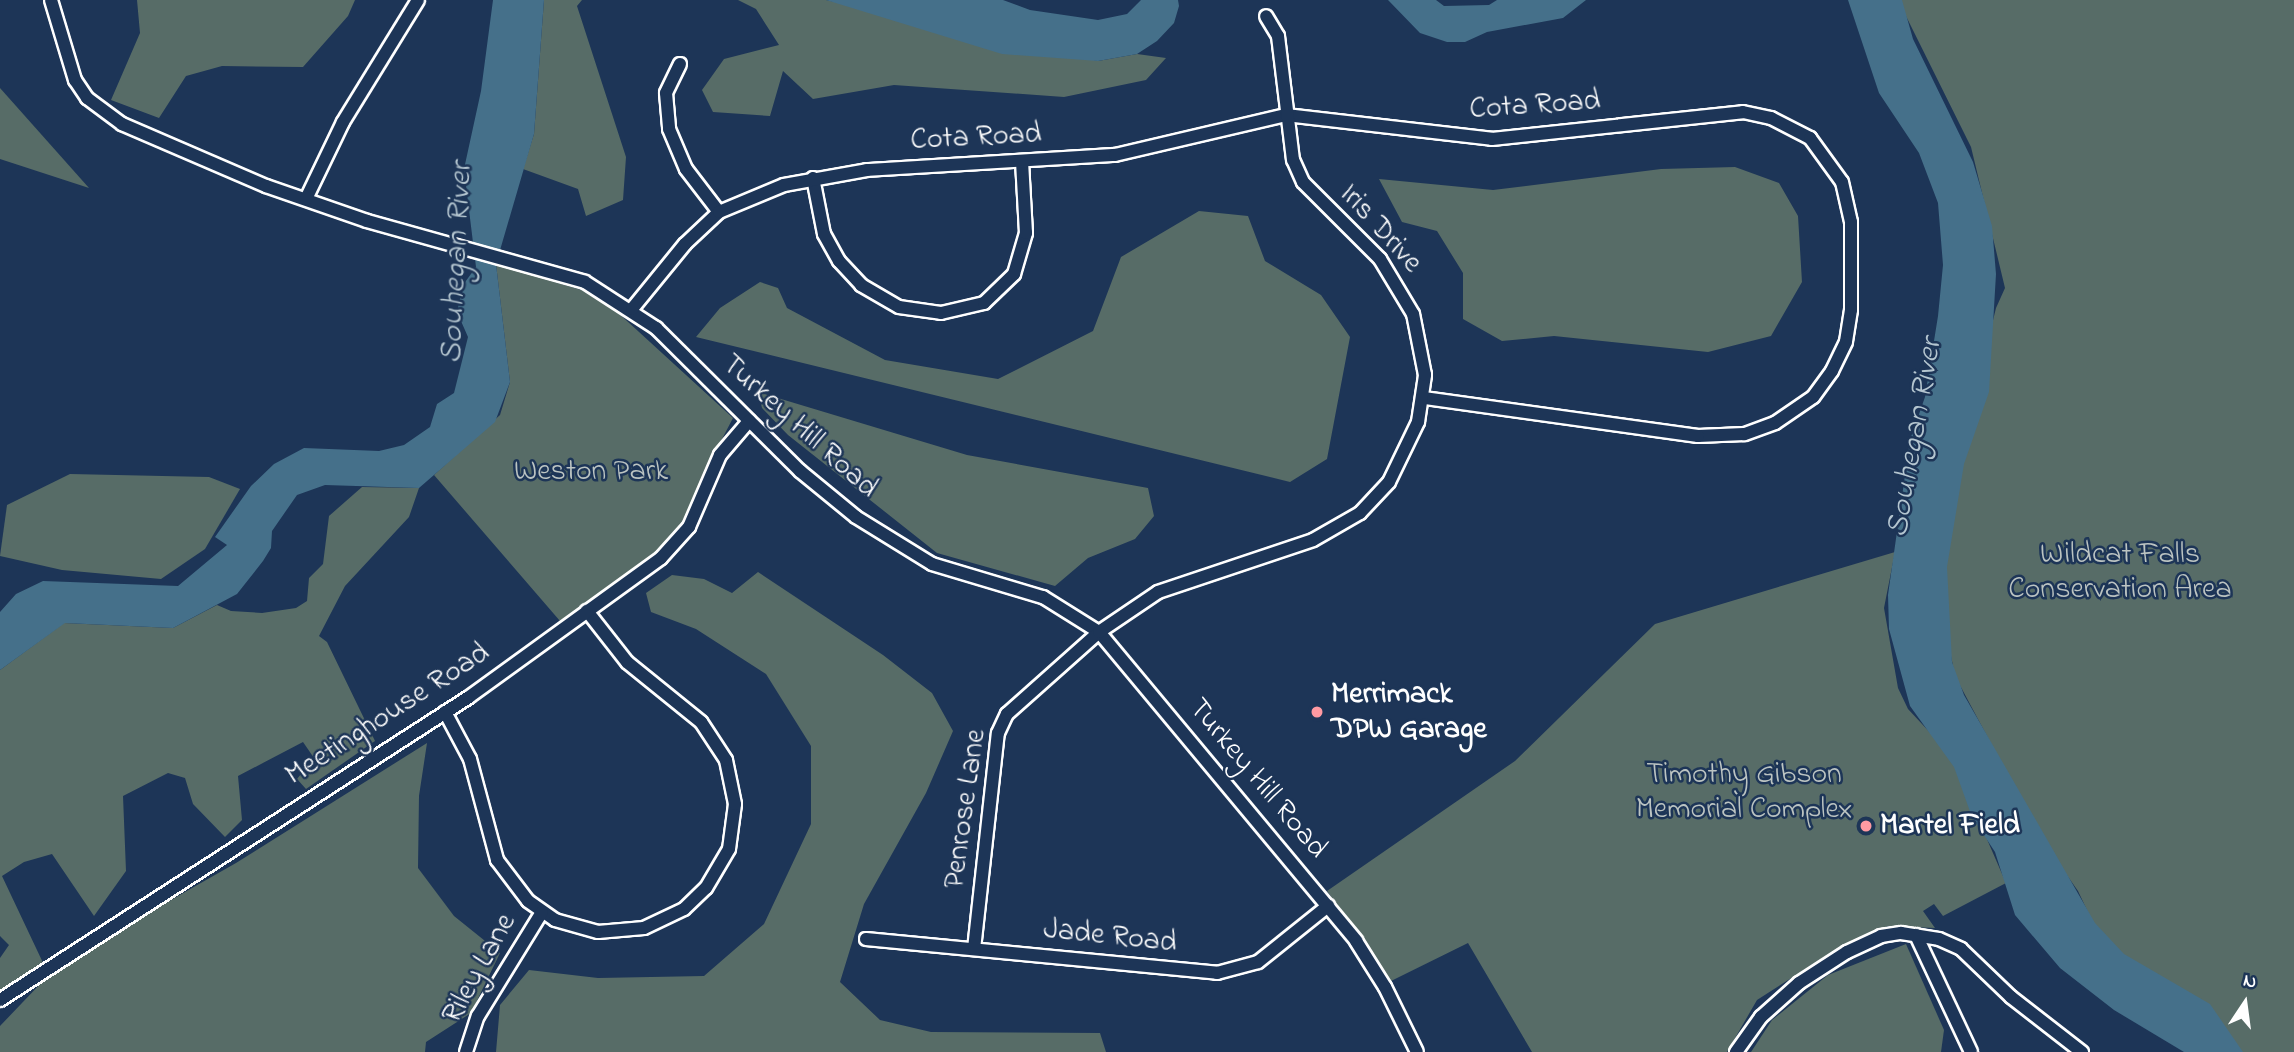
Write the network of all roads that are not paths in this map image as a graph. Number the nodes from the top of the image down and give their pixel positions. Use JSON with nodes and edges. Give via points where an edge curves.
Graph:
{"nodes":[{"id":1,"x":51,"y":0,"type":"edge"},
{"id":2,"x":418,"y":0,"type":"edge"},
{"id":3,"x":1266,"y":16,"type":"dead end"},
{"id":4,"x":680,"y":64,"type":"dead end"},
{"id":5,"x":1286,"y":115,"type":"junction"},
{"id":6,"x":1022,"y":162,"type":"junction"},
{"id":7,"x":813,"y":178,"type":"junction"},
{"id":8,"x":306,"y":199,"type":"junction"},
{"id":9,"x":719,"y":212,"type":"junction"},
{"id":10,"x":632,"y":309,"type":"junction"},
{"id":11,"x":1424,"y":398,"type":"junction"},
{"id":12,"x":749,"y":421,"type":"junction"},
{"id":13,"x":587,"y":611,"type":"junction"},
{"id":14,"x":1099,"y":632,"type":"junction"},
{"id":15,"x":445,"y":712,"type":"junction"},
{"id":16,"x":1328,"y":906,"type":"junction"},
{"id":17,"x":542,"y":912,"type":"junction"},
{"id":18,"x":1916,"y":936,"type":"junction"},
{"id":19,"x":866,"y":939,"type":"dead end"},
{"id":20,"x":974,"y":949,"type":"junction"},
{"id":21,"x":0,"y":1000,"type":"edge"},
{"id":22,"x":466,"y":1052,"type":"edge"},
{"id":23,"x":1417,"y":1052,"type":"edge"},
{"id":24,"x":1735,"y":1052,"type":"edge"},
{"id":25,"x":1971,"y":1052,"type":"edge"},
{"id":26,"x":2082,"y":1052,"type":"edge"}],
"edges":[{"from":1,"to":8,"type":"street","name":"Turkey Hill Road","via":[[66,61],[87,98],[103,113],[180,151]]},
{"from":2,"to":8,"type":"street","via":[[343,122]]},
{"from":3,"to":5,"type":"street","name":"Iris Drive","via":[[1279,36]]},
{"from":4,"to":9,"type":"street","via":[[666,93],[669,129],[686,169]]},
{"from":5,"to":6,"type":"street","name":"Cota Road","via":[[1115,155]]},
{"from":5,"to":11,"type":"street","name":"Iris Drive","via":[[1293,160],[1303,181],[1380,259],[1404,294],[1423,354]]},
{"from":5,"to":11,"type":"street","name":"Cota Road","via":[[1492,139],[1743,112],[1771,118],[1810,138],[1842,182],[1851,222],[1851,310],[1846,342],[1813,397],[1775,423],[1744,434],[1698,436]]},
{"from":6,"to":7,"type":"street","name":"Cota Road","via":[[867,170]]},
{"from":6,"to":7,"type":"street","via":[[1026,233],[1014,274],[984,303],[941,313],[899,307],[861,285],[839,261],[824,234]]},
{"from":7,"to":9,"type":"street","name":"Cota Road","via":[[763,191]]},
{"from":8,"to":10,"type":"street","name":"Turkey Hill Road","via":[[585,282]]},
{"from":9,"to":10,"type":"street","name":"Cota Road","via":[[685,244]]},
{"from":10,"to":12,"type":"street","name":"Turkey Hill Road"},
{"from":11,"to":14,"type":"street","name":"Iris Drive","via":[[1400,464],[1360,513],[1313,540],[1158,592]]},
{"from":12,"to":13,"type":"street","name":"Meetinghouse Road","via":[[720,455],[694,519],[677,543]]},
{"from":12,"to":14,"type":"street","name":"Turkey Hill Road","via":[[839,504],[897,544],[962,576],[1043,597]]},
{"from":13,"to":15,"type":"street","name":"Meetinghouse Road"},
{"from":13,"to":17,"type":"street","via":[[626,662],[711,734],[726,760],[734,789],[733,834],[723,863],[706,888],[684,909],[658,924],[629,932],[598,932]]},
{"from":14,"to":16,"type":"street","name":"Turkey Hill Road"},
{"from":14,"to":20,"type":"street","name":"Penrose Lane","via":[[1007,715],[998,733]]},
{"from":15,"to":17,"type":"street","via":[[470,759],[497,859],[516,889]]},
{"from":15,"to":21,"type":"street","name":"Meetinghouse Road"},
{"from":16,"to":20,"type":"street","name":"Jade Road","via":[[1276,949],[1239,971],[1194,971]]},
{"from":16,"to":23,"type":"street","name":"Turkey Hill Road","via":[[1365,954]]},
{"from":17,"to":22,"type":"street","name":"Riley Lane","via":[[483,1006]]},
{"from":18,"to":24,"type":"street","via":[[1881,936],[1816,971],[1761,1017]]},
{"from":18,"to":25,"type":"street"},
{"from":18,"to":26,"type":"street","via":[[1961,949],[2011,997]]},
{"from":19,"to":20,"type":"street","name":"Jade Road"}]}
